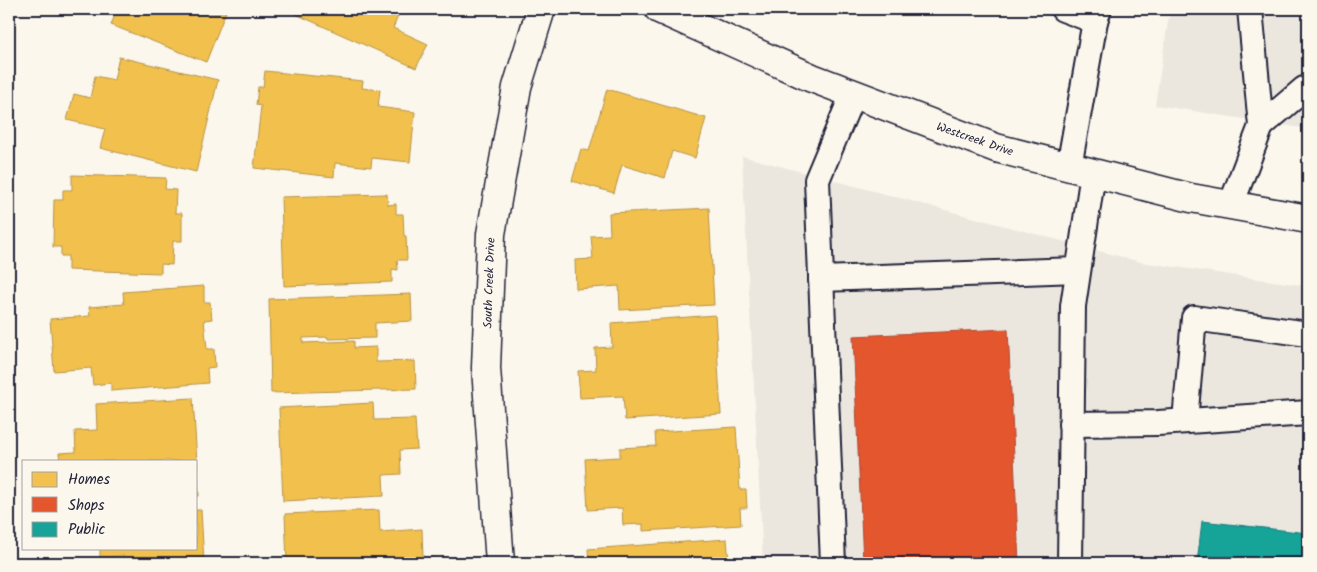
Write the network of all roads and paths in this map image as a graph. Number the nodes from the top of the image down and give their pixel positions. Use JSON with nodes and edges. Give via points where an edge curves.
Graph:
{"nodes":[{"id":1,"x":541,"y":9,"type":"edge"},
{"id":2,"x":659,"y":9,"type":"edge"},
{"id":3,"x":1064,"y":9,"type":"edge"},
{"id":4,"x":1250,"y":9,"type":"edge"},
{"id":5,"x":1097,"y":15,"type":"edge"},
{"id":6,"x":1308,"y":89,"type":"edge"},
{"id":7,"x":853,"y":94,"type":"junction"},
{"id":8,"x":1261,"y":126,"type":"junction"},
{"id":9,"x":1081,"y":170,"type":"junction"},
{"id":10,"x":1231,"y":205,"type":"junction"},
{"id":11,"x":1308,"y":218,"type":"edge"},
{"id":12,"x":1078,"y":270,"type":"junction"},
{"id":13,"x":821,"y":279,"type":"junction"},
{"id":14,"x":1308,"y":334,"type":"edge"},
{"id":15,"x":1308,"y":413,"type":"edge"},
{"id":16,"x":1185,"y":421,"type":"junction"},
{"id":17,"x":1072,"y":424,"type":"junction"},
{"id":18,"x":500,"y":563,"type":"edge"},
{"id":19,"x":833,"y":563,"type":"edge"},
{"id":20,"x":1070,"y":563,"type":"edge"}],
"edges":[{"from":1,"to":18,"type":"street","name":"South Creek Drive","via":[[517,88],[491,234],[486,368]]},
{"from":2,"to":7,"type":"street","name":"Westcreek Drive"},
{"from":3,"to":5,"type":"lane"},
{"from":4,"to":8,"type":"lane"},
{"from":5,"to":9,"type":"lane"},
{"from":6,"to":8,"type":"lane"},
{"from":7,"to":9,"type":"street","name":"Westcreek Drive","via":[[996,148]]},
{"from":7,"to":13,"type":"lane","via":[[816,180]]},
{"from":8,"to":10,"type":"lane"},
{"from":9,"to":10,"type":"street","name":"Westcreek Drive"},
{"from":9,"to":12,"type":"lane"},
{"from":10,"to":11,"type":"street","name":"Westcreek Drive"},
{"from":12,"to":13,"type":"lane"},
{"from":12,"to":17,"type":"lane","via":[[1073,306]]},
{"from":13,"to":19,"type":"lane"},
{"from":14,"to":16,"type":"lane","via":[[1194,318]]},
{"from":15,"to":16,"type":"lane"},
{"from":16,"to":17,"type":"lane"},
{"from":17,"to":20,"type":"lane"}]}
